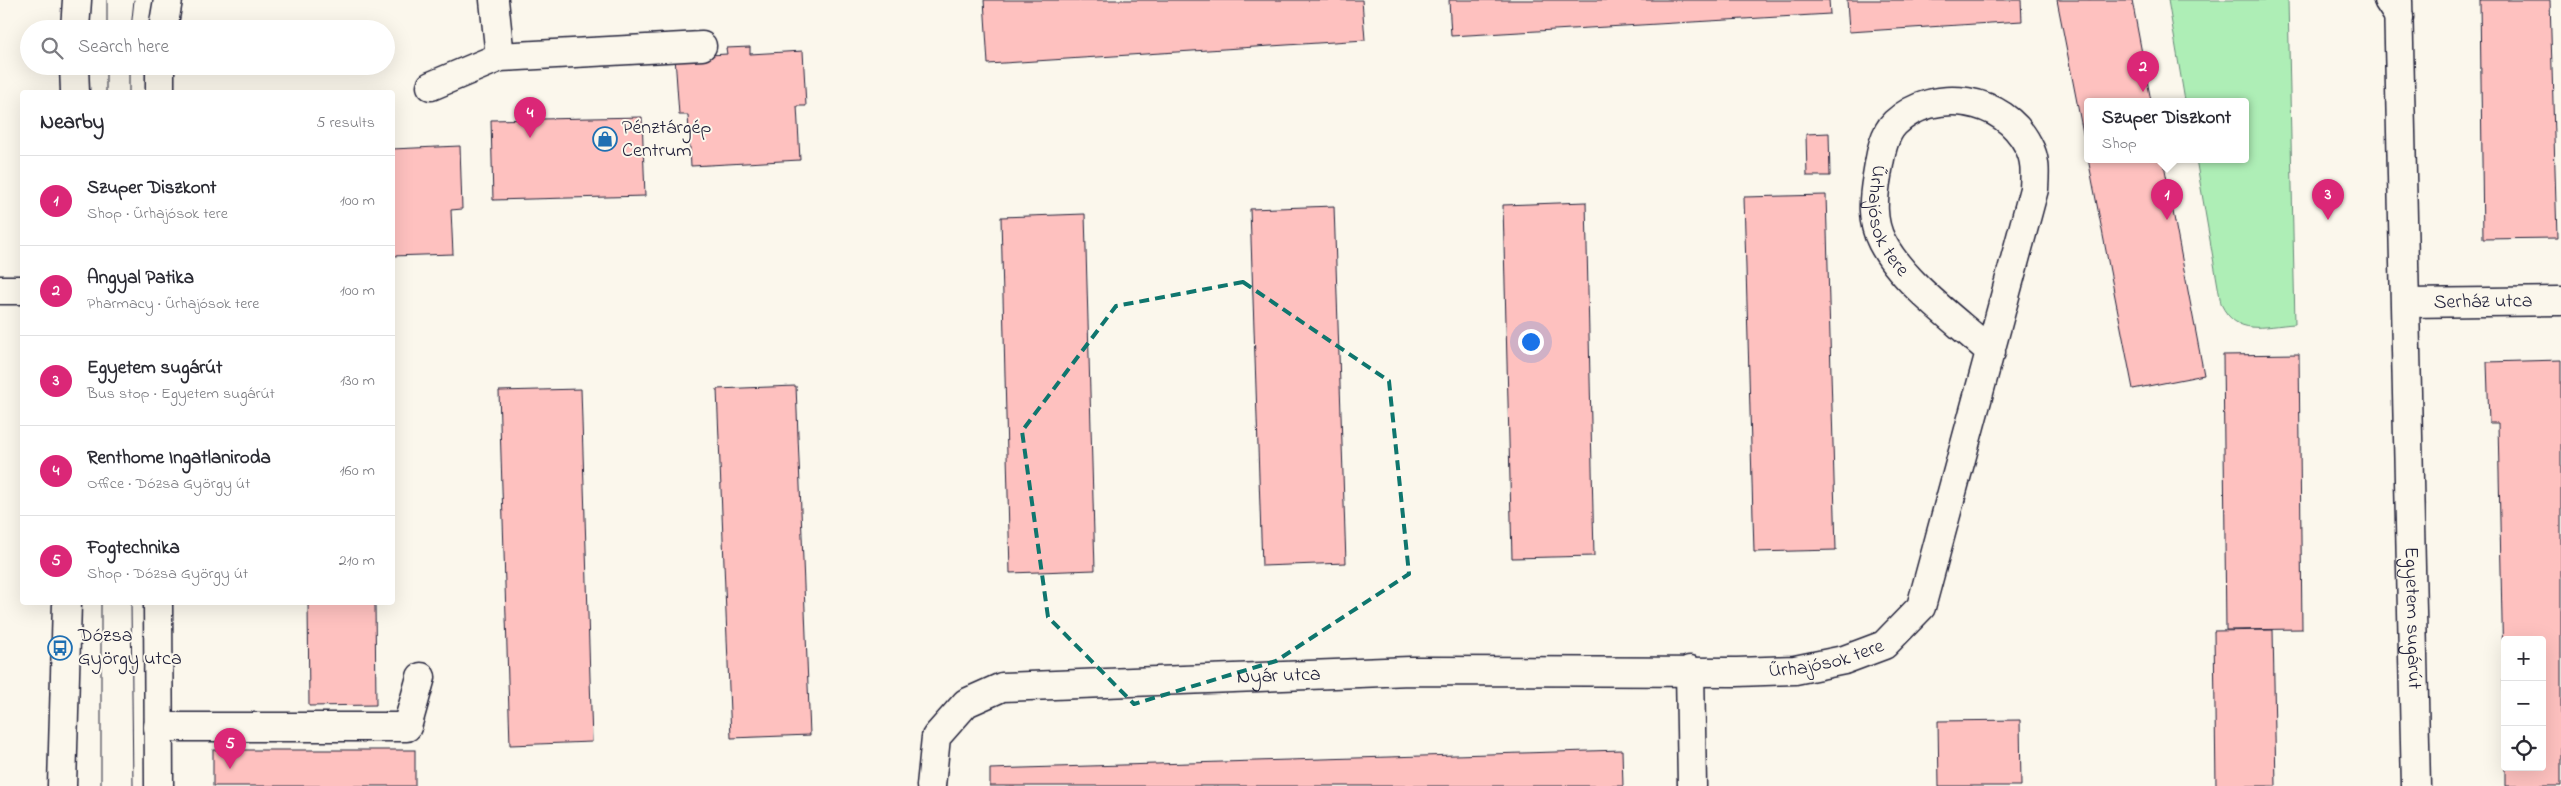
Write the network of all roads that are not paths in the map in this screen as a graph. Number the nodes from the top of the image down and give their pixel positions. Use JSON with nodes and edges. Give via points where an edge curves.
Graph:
{"nodes":[{"id":1,"x":77,"y":0,"type":"edge"},
{"id":2,"x":168,"y":0,"type":"edge"},
{"id":3,"x":494,"y":0,"type":"edge"},
{"id":4,"x":2395,"y":6,"type":"edge"},
{"id":5,"x":76,"y":20,"type":"edge"},
{"id":6,"x":165,"y":20,"type":"edge"},
{"id":7,"x":702,"y":46,"type":"dead end"},
{"id":8,"x":500,"y":57,"type":"junction"},
{"id":9,"x":74,"y":75,"type":"edge"},
{"id":10,"x":160,"y":75,"type":"edge"},
{"id":11,"x":431,"y":86,"type":"dead end"},
{"id":12,"x":74,"y":90,"type":"edge"},
{"id":13,"x":160,"y":90,"type":"edge"},
{"id":14,"x":0,"y":290,"type":"edge"},
{"id":15,"x":20,"y":290,"type":"edge"},
{"id":16,"x":2561,"y":301,"type":"edge"},
{"id":17,"x":2407,"y":303,"type":"junction"},
{"id":18,"x":1991,"y":352,"type":"junction"},
{"id":19,"x":67,"y":605,"type":"edge"},
{"id":20,"x":158,"y":605,"type":"edge"},
{"id":21,"x":1690,"y":670,"type":"junction"},
{"id":22,"x":421,"y":677,"type":"dead end"},
{"id":23,"x":158,"y":727,"type":"junction"},
{"id":24,"x":62,"y":786,"type":"edge"},
{"id":25,"x":158,"y":786,"type":"edge"},
{"id":26,"x":931,"y":786,"type":"edge"},
{"id":27,"x":1692,"y":786,"type":"edge"},
{"id":28,"x":2416,"y":786,"type":"edge"}],
"edges":[{"from":1,"to":5,"type":"street"},
{"from":2,"to":6,"type":"street"},
{"from":3,"to":8,"type":"street"},
{"from":4,"to":17,"type":"street","name":"Egyetem sugárút"},
{"from":7,"to":8,"type":"street"},
{"from":8,"to":11,"type":"street"},
{"from":9,"to":12,"type":"street"},
{"from":10,"to":13,"type":"street"},
{"from":14,"to":15,"type":"street"},
{"from":16,"to":17,"type":"street","name":"Serház utca"},
{"from":17,"to":28,"type":"street","name":"Egyetem sugárút"},
{"from":18,"to":18,"type":"street","name":"Űrhajósok tere","via":[[2034,189],[2035,166],[2029,145],[2015,124],[1973,103],[1947,99],[1920,106],[1894,124],[1882,147],[1872,212],[1882,243],[1914,286]]},
{"from":18,"to":21,"type":"street","name":"Űrhajósok tere","via":[[1921,607],[1915,614],[1884,646],[1844,660],[1795,670]]},
{"from":19,"to":24,"type":"street"},
{"from":20,"to":23,"type":"street"},
{"from":21,"to":26,"type":"street","name":"Nyár utca","via":[[1410,671],[1002,686],[966,703],[936,737]]},
{"from":21,"to":27,"type":"street"},
{"from":22,"to":23,"type":"street","via":[[407,727]]},
{"from":23,"to":25,"type":"street"}]}
